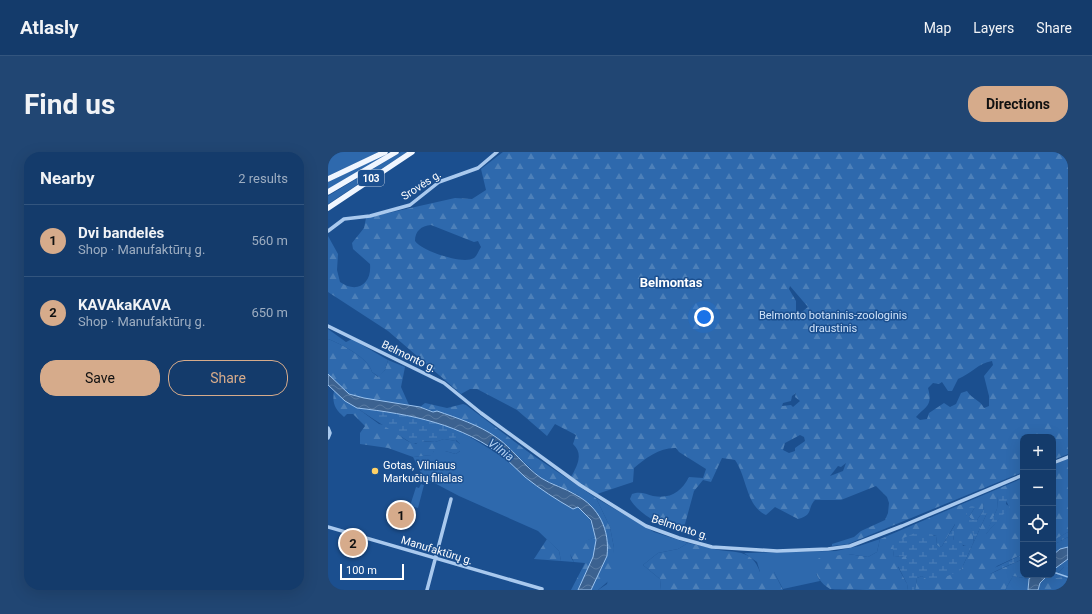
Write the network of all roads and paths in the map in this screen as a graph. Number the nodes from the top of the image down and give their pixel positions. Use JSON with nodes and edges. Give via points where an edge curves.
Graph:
{"nodes":[{"id":1,"x":385,"y":152,"type":"edge"},
{"id":2,"x":396,"y":152,"type":"edge"},
{"id":3,"x":412,"y":152,"type":"edge"},
{"id":4,"x":497,"y":152,"type":"edge"},
{"id":5,"x":328,"y":179,"type":"edge"},
{"id":6,"x":328,"y":192,"type":"edge"},
{"id":7,"x":328,"y":208,"type":"edge"},
{"id":8,"x":328,"y":231,"type":"edge"},
{"id":9,"x":328,"y":326,"type":"edge"},
{"id":10,"x":328,"y":428,"type":"edge"},
{"id":11,"x":328,"y":438,"type":"edge"},
{"id":12,"x":1068,"y":457,"type":"edge"},
{"id":13,"x":1056,"y":462,"type":"edge"},
{"id":14,"x":1020,"y":477,"type":"edge"},
{"id":15,"x":451,"y":499,"type":"dead end"},
{"id":16,"x":328,"y":527,"type":"edge"},
{"id":17,"x":435,"y":558,"type":"junction"},
{"id":18,"x":542,"y":589,"type":"dead end"},
{"id":19,"x":426,"y":590,"type":"edge"}],
"edges":[{"from":1,"to":5,"type":"main road","number":"103"},
{"from":2,"to":6,"type":"main road"},
{"from":3,"to":7,"type":"main road","number":"103"},
{"from":4,"to":8,"type":"street","name":"Srovės g.","via":[[478,168],[439,182],[410,205],[370,216],[344,219]]},
{"from":9,"to":14,"type":"street","name":"Belmonto g.","via":[[444,383],[580,485],[646,526],[712,547],[777,552],[850,546]]},
{"from":10,"to":11,"type":"street"},
{"from":12,"to":13,"type":"street"},
{"from":15,"to":17,"type":"street"},
{"from":16,"to":17,"type":"street","name":"Manufaktūrų g."},
{"from":17,"to":18,"type":"street","name":"Manufaktūrų g."},
{"from":17,"to":19,"type":"street"}]}
